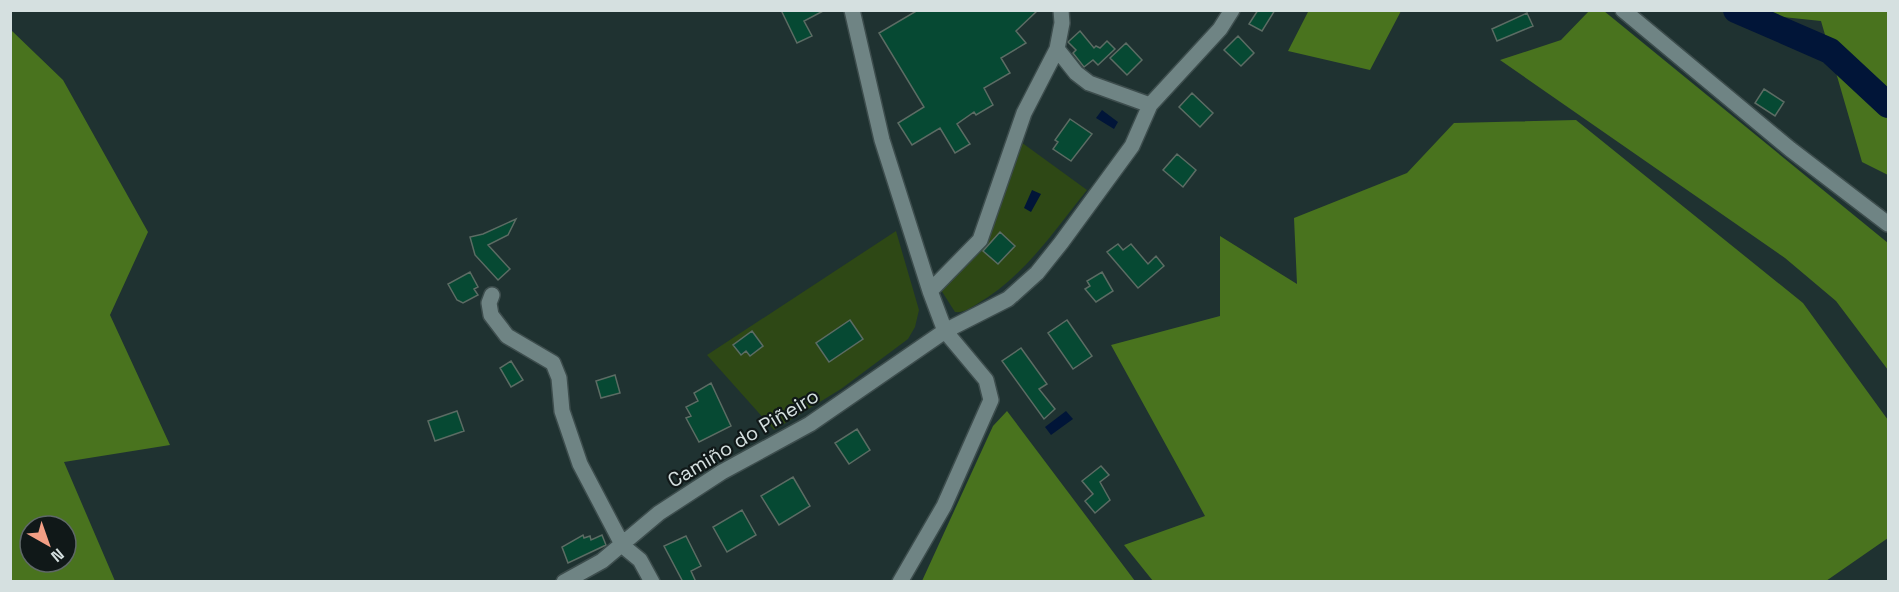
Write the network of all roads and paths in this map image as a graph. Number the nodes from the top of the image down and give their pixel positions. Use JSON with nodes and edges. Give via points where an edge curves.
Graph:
{"nodes":[{"id":1,"x":852,"y":10,"type":"edge"},
{"id":2,"x":1061,"y":10,"type":"edge"},
{"id":3,"x":1232,"y":10,"type":"edge"},
{"id":4,"x":1623,"y":10,"type":"edge"},
{"id":5,"x":1057,"y":49,"type":"junction"},
{"id":6,"x":1150,"y":105,"type":"junction"},
{"id":7,"x":1888,"y":224,"type":"edge"},
{"id":8,"x":930,"y":291,"type":"junction"},
{"id":9,"x":492,"y":295,"type":"dead end"},
{"id":10,"x":945,"y":331,"type":"junction"},
{"id":11,"x":623,"y":546,"type":"junction"},
{"id":12,"x":564,"y":582,"type":"edge"},
{"id":13,"x":652,"y":582,"type":"edge"},
{"id":14,"x":900,"y":582,"type":"edge"}],
"edges":[{"from":1,"to":8,"type":"street","via":[[882,140]]},
{"from":2,"to":5,"type":"street"},
{"from":3,"to":6,"type":"street","name":"Camiño do Piñeiro","via":[[1220,29]]},
{"from":4,"to":7,"type":"street","via":[[1790,149]]},
{"from":5,"to":6,"type":"street","via":[[1076,74],[1089,83]]},
{"from":5,"to":8,"type":"street","via":[[1024,113],[980,240]]},
{"from":6,"to":10,"type":"street","name":"Camiño do Piñeiro","via":[[1132,146],[1037,273],[1008,299]]},
{"from":8,"to":10,"type":"street"},
{"from":9,"to":11,"type":"street","via":[[491,315],[507,336],[553,363],[559,378],[562,411],[580,464]]},
{"from":10,"to":11,"type":"street","name":"Camiño do Piñeiro","via":[[810,424],[668,507]]},
{"from":10,"to":14,"type":"street","via":[[986,380],[991,400],[944,506]]},
{"from":11,"to":12,"type":"street","name":"Camiño do Piñeiro"},
{"from":11,"to":13,"type":"street","via":[[640,560]]}]}
